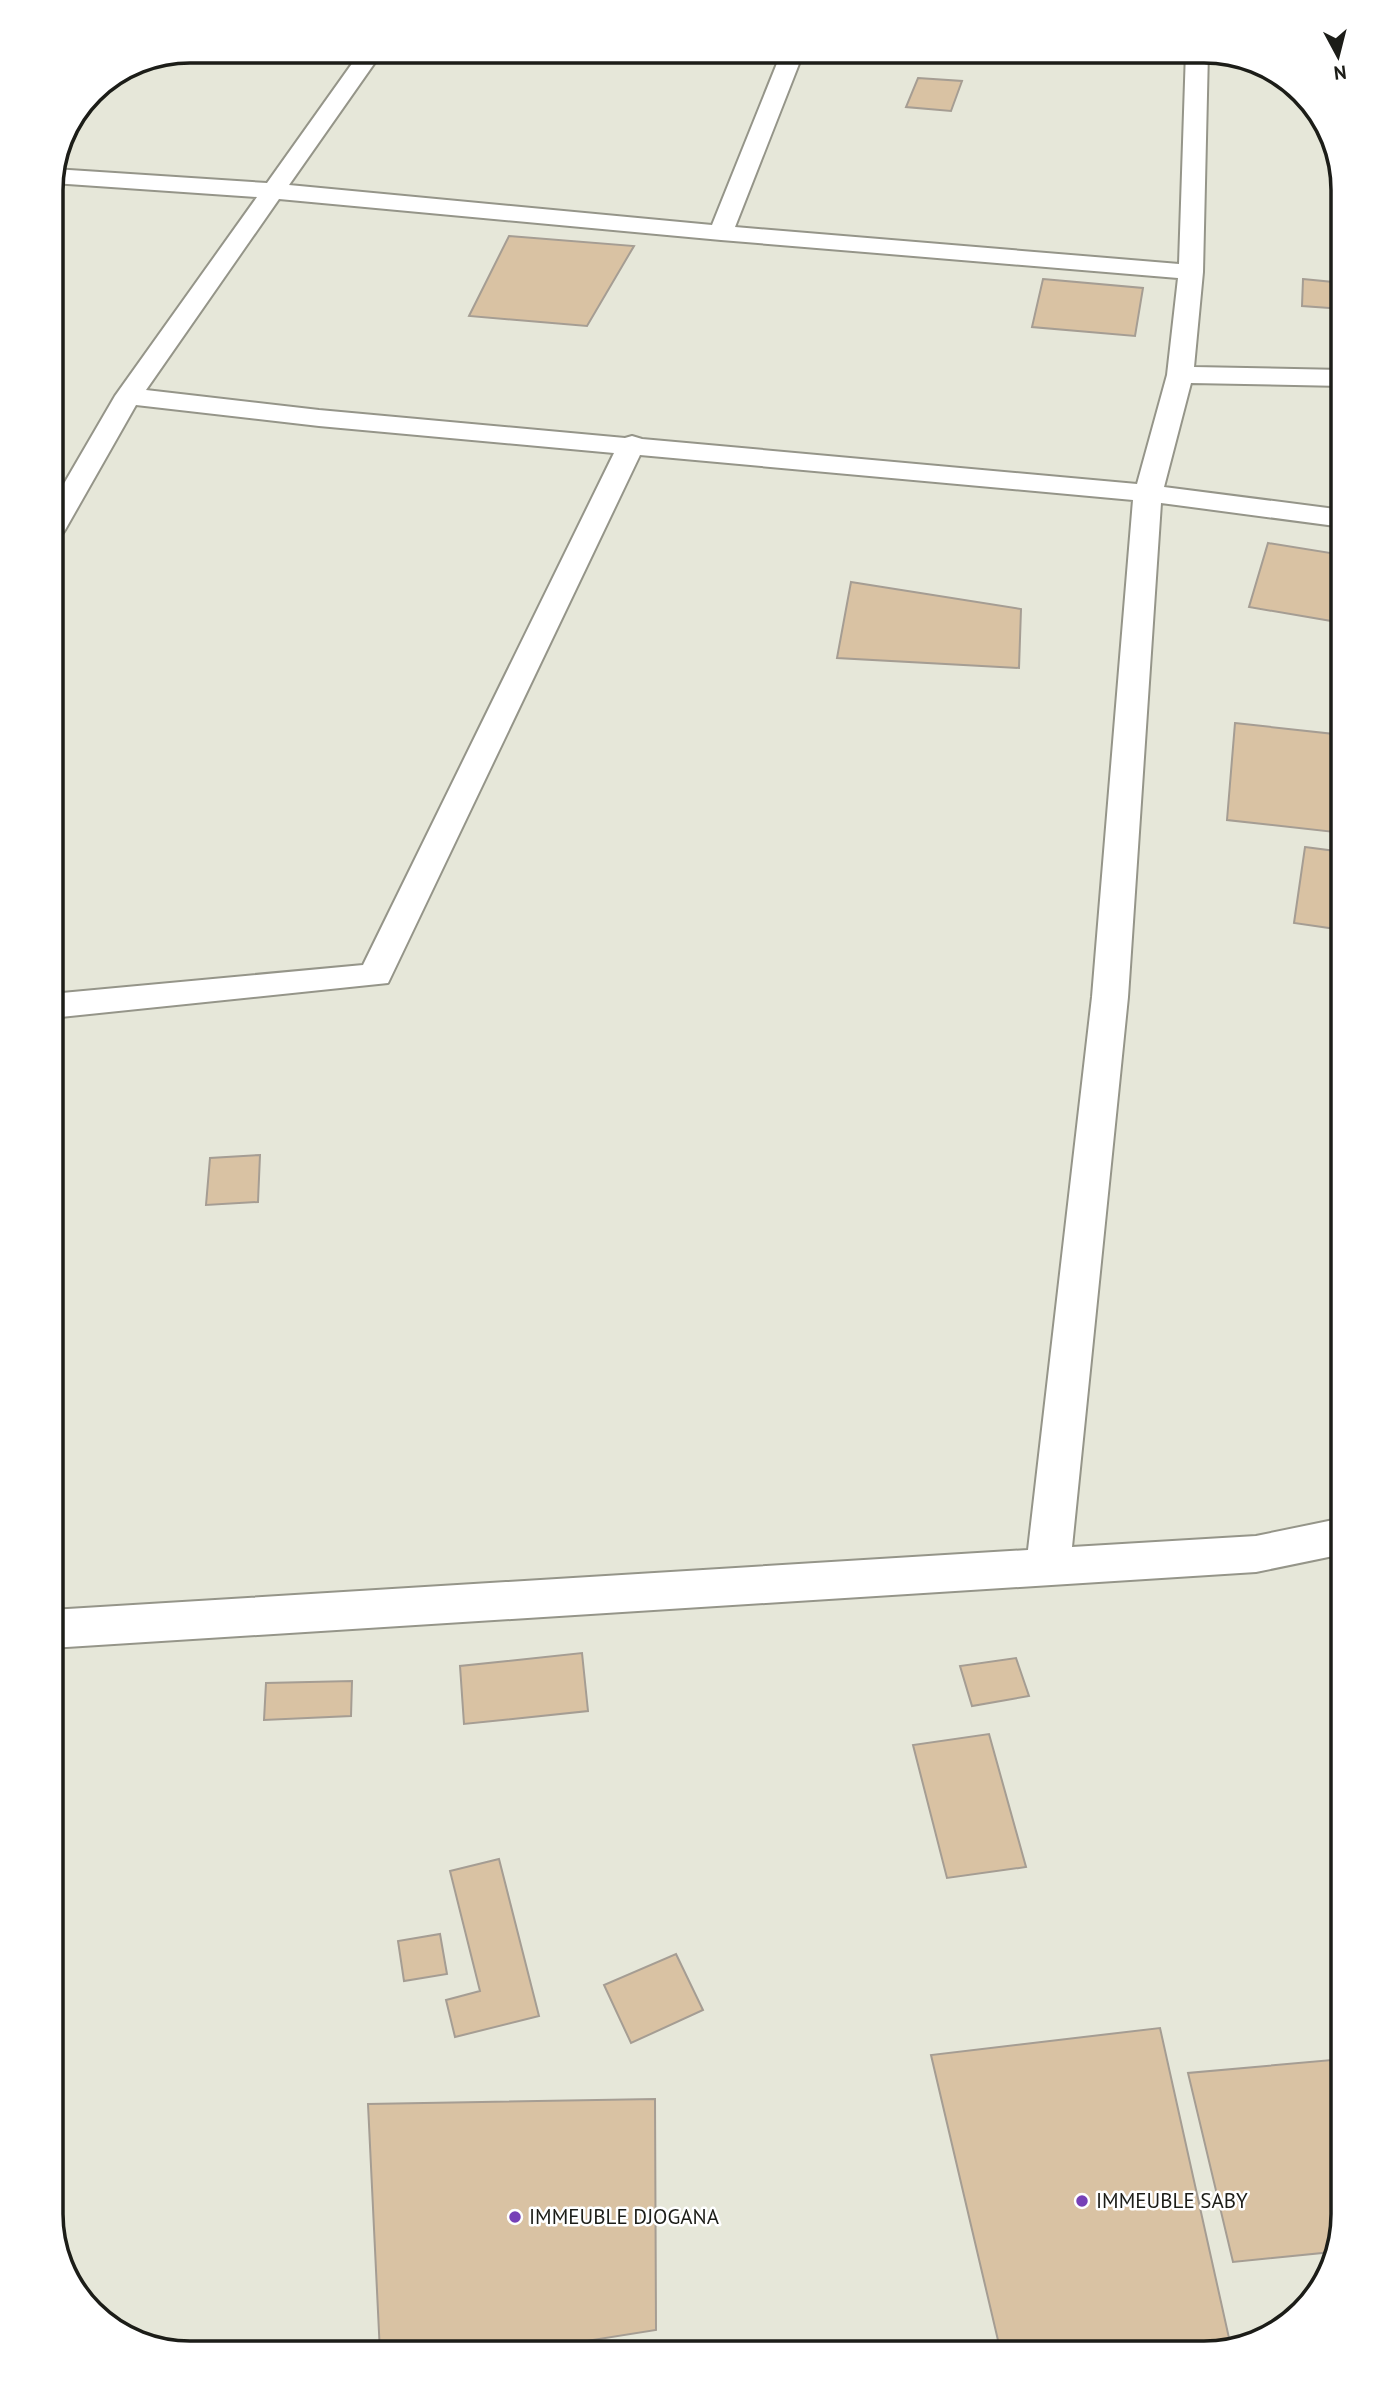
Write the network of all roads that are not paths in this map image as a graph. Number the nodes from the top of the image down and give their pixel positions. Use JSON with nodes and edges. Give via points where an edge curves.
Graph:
{"nodes":[{"id":1,"x":364,"y":63,"type":"edge"},
{"id":2,"x":788,"y":63,"type":"edge"},
{"id":3,"x":1197,"y":63,"type":"edge"},
{"id":4,"x":64,"y":177,"type":"edge"},
{"id":5,"x":274,"y":191,"type":"junction"},
{"id":6,"x":721,"y":233,"type":"junction"},
{"id":7,"x":1191,"y":272,"type":"junction"},
{"id":8,"x":1180,"y":375,"type":"junction"},
{"id":9,"x":1331,"y":378,"type":"edge"},
{"id":10,"x":128,"y":396,"type":"junction"},
{"id":11,"x":632,"y":444,"type":"junction"},
{"id":12,"x":1148,"y":493,"type":"junction"},
{"id":13,"x":63,"y":509,"type":"edge"},
{"id":14,"x":1331,"y":517,"type":"edge"},
{"id":15,"x":63,"y":1005,"type":"edge"},
{"id":16,"x":1331,"y":1538,"type":"edge"},
{"id":17,"x":1048,"y":1568,"type":"junction"},
{"id":18,"x":63,"y":1628,"type":"edge"}],
"edges":[{"from":1,"to":5,"type":"street"},
{"from":2,"to":6,"type":"street"},
{"from":3,"to":7,"type":"street"},
{"from":4,"to":5,"type":"street"},
{"from":5,"to":6,"type":"street"},
{"from":5,"to":10,"type":"street"},
{"from":6,"to":7,"type":"street"},
{"from":7,"to":8,"type":"street"},
{"from":8,"to":9,"type":"street"},
{"from":8,"to":12,"type":"street"},
{"from":10,"to":11,"type":"street","via":[[319,418]]},
{"from":10,"to":13,"type":"street"},
{"from":11,"to":12,"type":"street"},
{"from":11,"to":15,"type":"street","via":[[376,975]]},
{"from":12,"to":14,"type":"street"},
{"from":12,"to":17,"type":"street","via":[[1110,997]]},
{"from":16,"to":17,"type":"street","via":[[1256,1554]]},
{"from":17,"to":18,"type":"street"}]}
